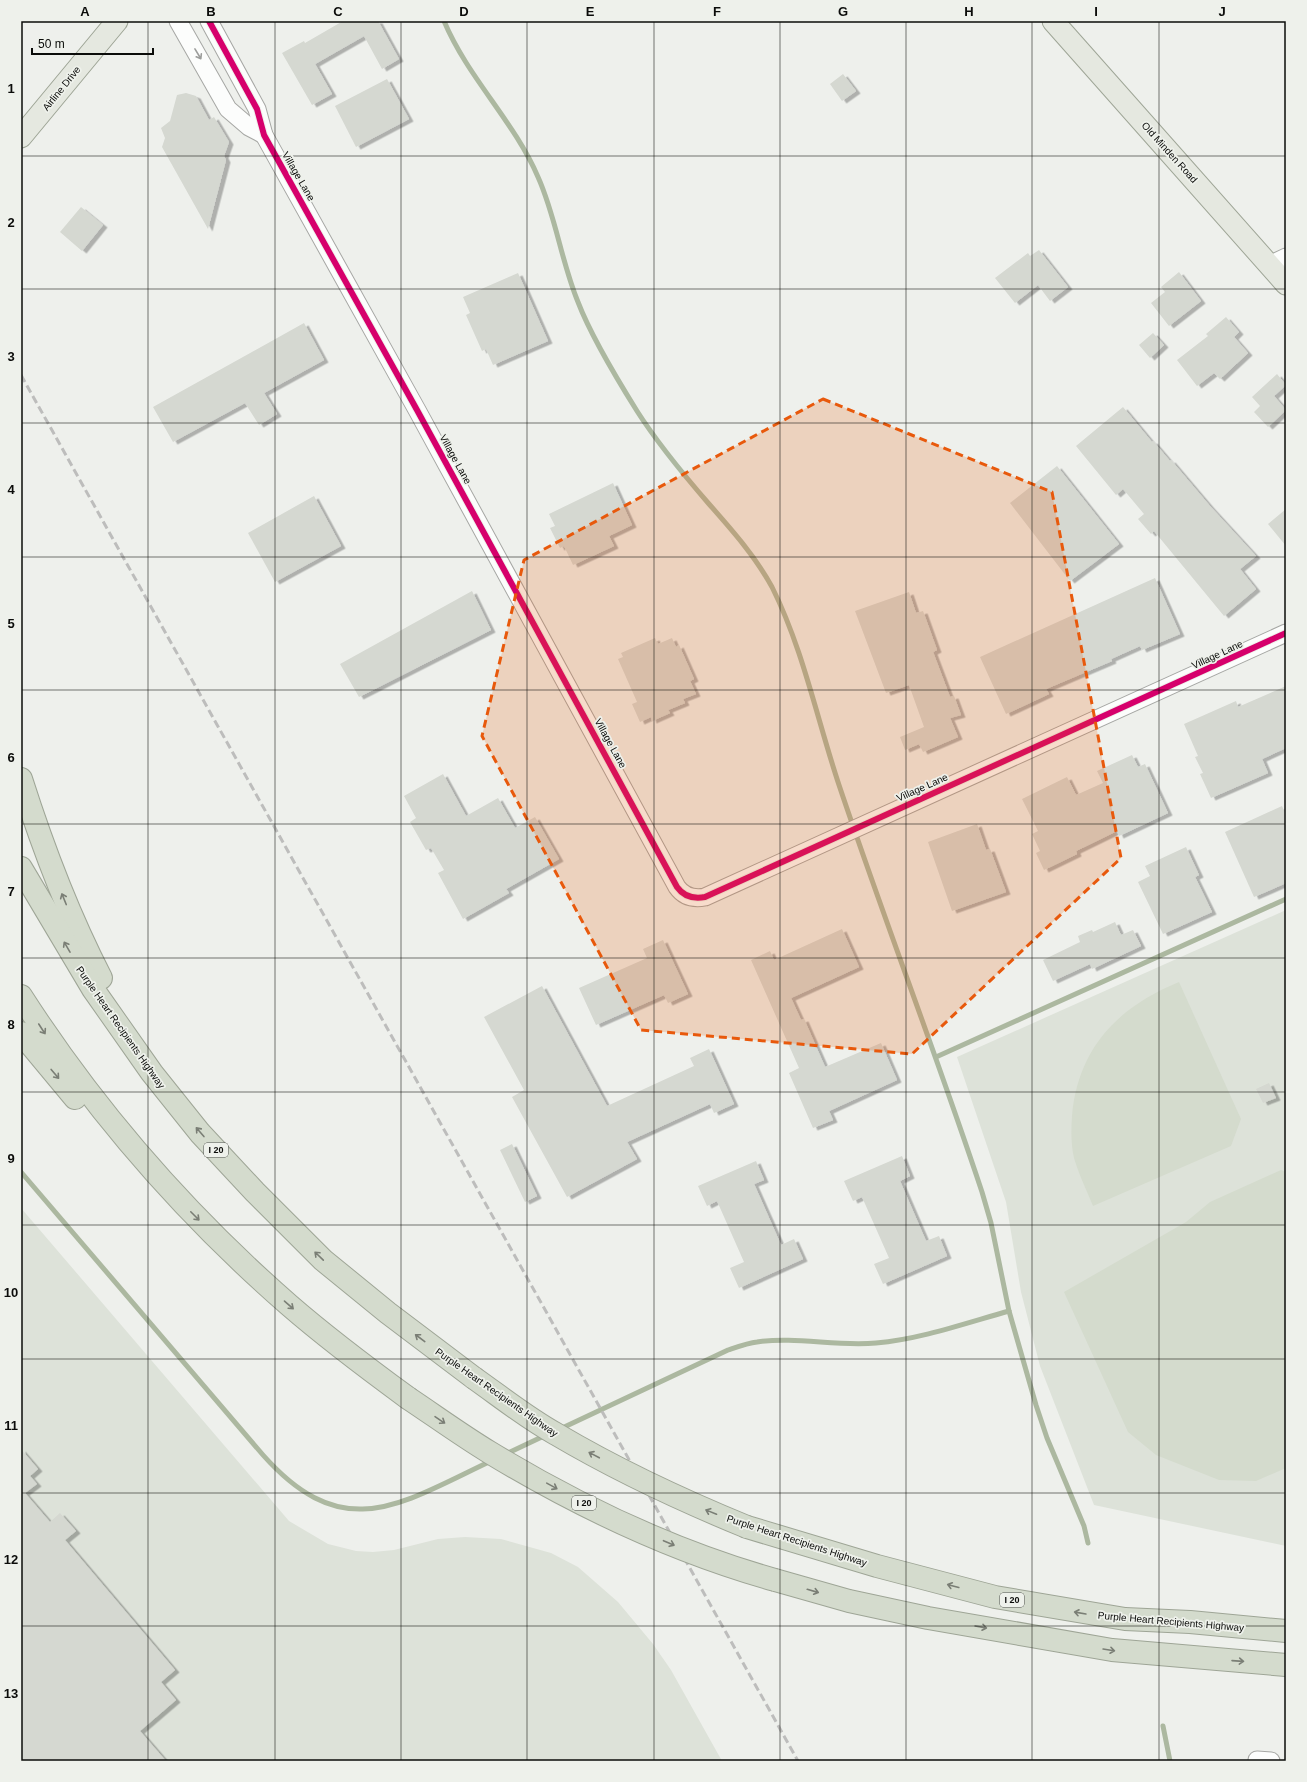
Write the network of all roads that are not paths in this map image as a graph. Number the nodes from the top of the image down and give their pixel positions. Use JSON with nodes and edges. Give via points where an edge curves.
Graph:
{"nodes":[{"id":1,"x":117,"y":21,"type":"edge"},
{"id":2,"x":178,"y":21,"type":"edge"},
{"id":3,"x":209,"y":21,"type":"edge"},
{"id":4,"x":1054,"y":21,"type":"edge"},
{"id":5,"x":264,"y":135,"type":"junction"},
{"id":6,"x":21,"y":137,"type":"edge"},
{"id":7,"x":1278,"y":261,"type":"edge"},
{"id":8,"x":1286,"y":284,"type":"edge"},
{"id":9,"x":1286,"y":633,"type":"edge"},
{"id":10,"x":21,"y":779,"type":"edge"},
{"id":11,"x":21,"y":868,"type":"edge"},
{"id":12,"x":21,"y":996,"type":"edge"},
{"id":13,"x":118,"y":1025,"type":"junction"},
{"id":14,"x":21,"y":1034,"type":"edge"},
{"id":15,"x":177,"y":1198,"type":"junction"},
{"id":16,"x":1286,"y":1631,"type":"edge"},
{"id":17,"x":1286,"y":1665,"type":"edge"}],
"edges":[{"from":1,"to":6,"type":"main road","name":"Airline Drive"},
{"from":2,"to":5,"type":"street","one_way":true,"via":[[228,109],[249,127]]},
{"from":3,"to":5,"type":"street","name":"Village Lane","via":[[257,109]]},
{"from":4,"to":7,"type":"main road","name":"Old Minden Road"},
{"from":5,"to":9,"type":"street","name":"Village Lane","via":[[679,890],[689,897],[705,897]]},
{"from":7,"to":8,"type":"main road","name":"Old Minden Road"},
{"from":13,"to":10,"type":"highway","one_way":true,"via":[[101,978],[77,932],[54,877]]},
{"from":13,"to":11,"type":"highway","name":"Purple Heart Recipients Highway","number":"I 20","one_way":true,"via":[[71,955]]},
{"from":12,"to":15,"type":"highway","number":"I 20","one_way":true,"via":[[88,1093]]},
{"from":16,"to":13,"type":"highway","name":"Purple Heart Recipients Highway","number":"I 20","one_way":true,"bridge":true,"via":[[1125,1619],[995,1597],[877,1566],[747,1526],[666,1493],[555,1434],[474,1378],[323,1260],[200,1133],[152,1074]]},
{"from":14,"to":15,"type":"highway","one_way":true,"via":[[114,1141]]},
{"from":15,"to":17,"type":"highway","number":"I 20","one_way":true,"bridge":true,"via":[[289,1305],[348,1354],[408,1398],[489,1452],[599,1511],[701,1557],[849,1601],[921,1616],[1112,1650]]}]}
